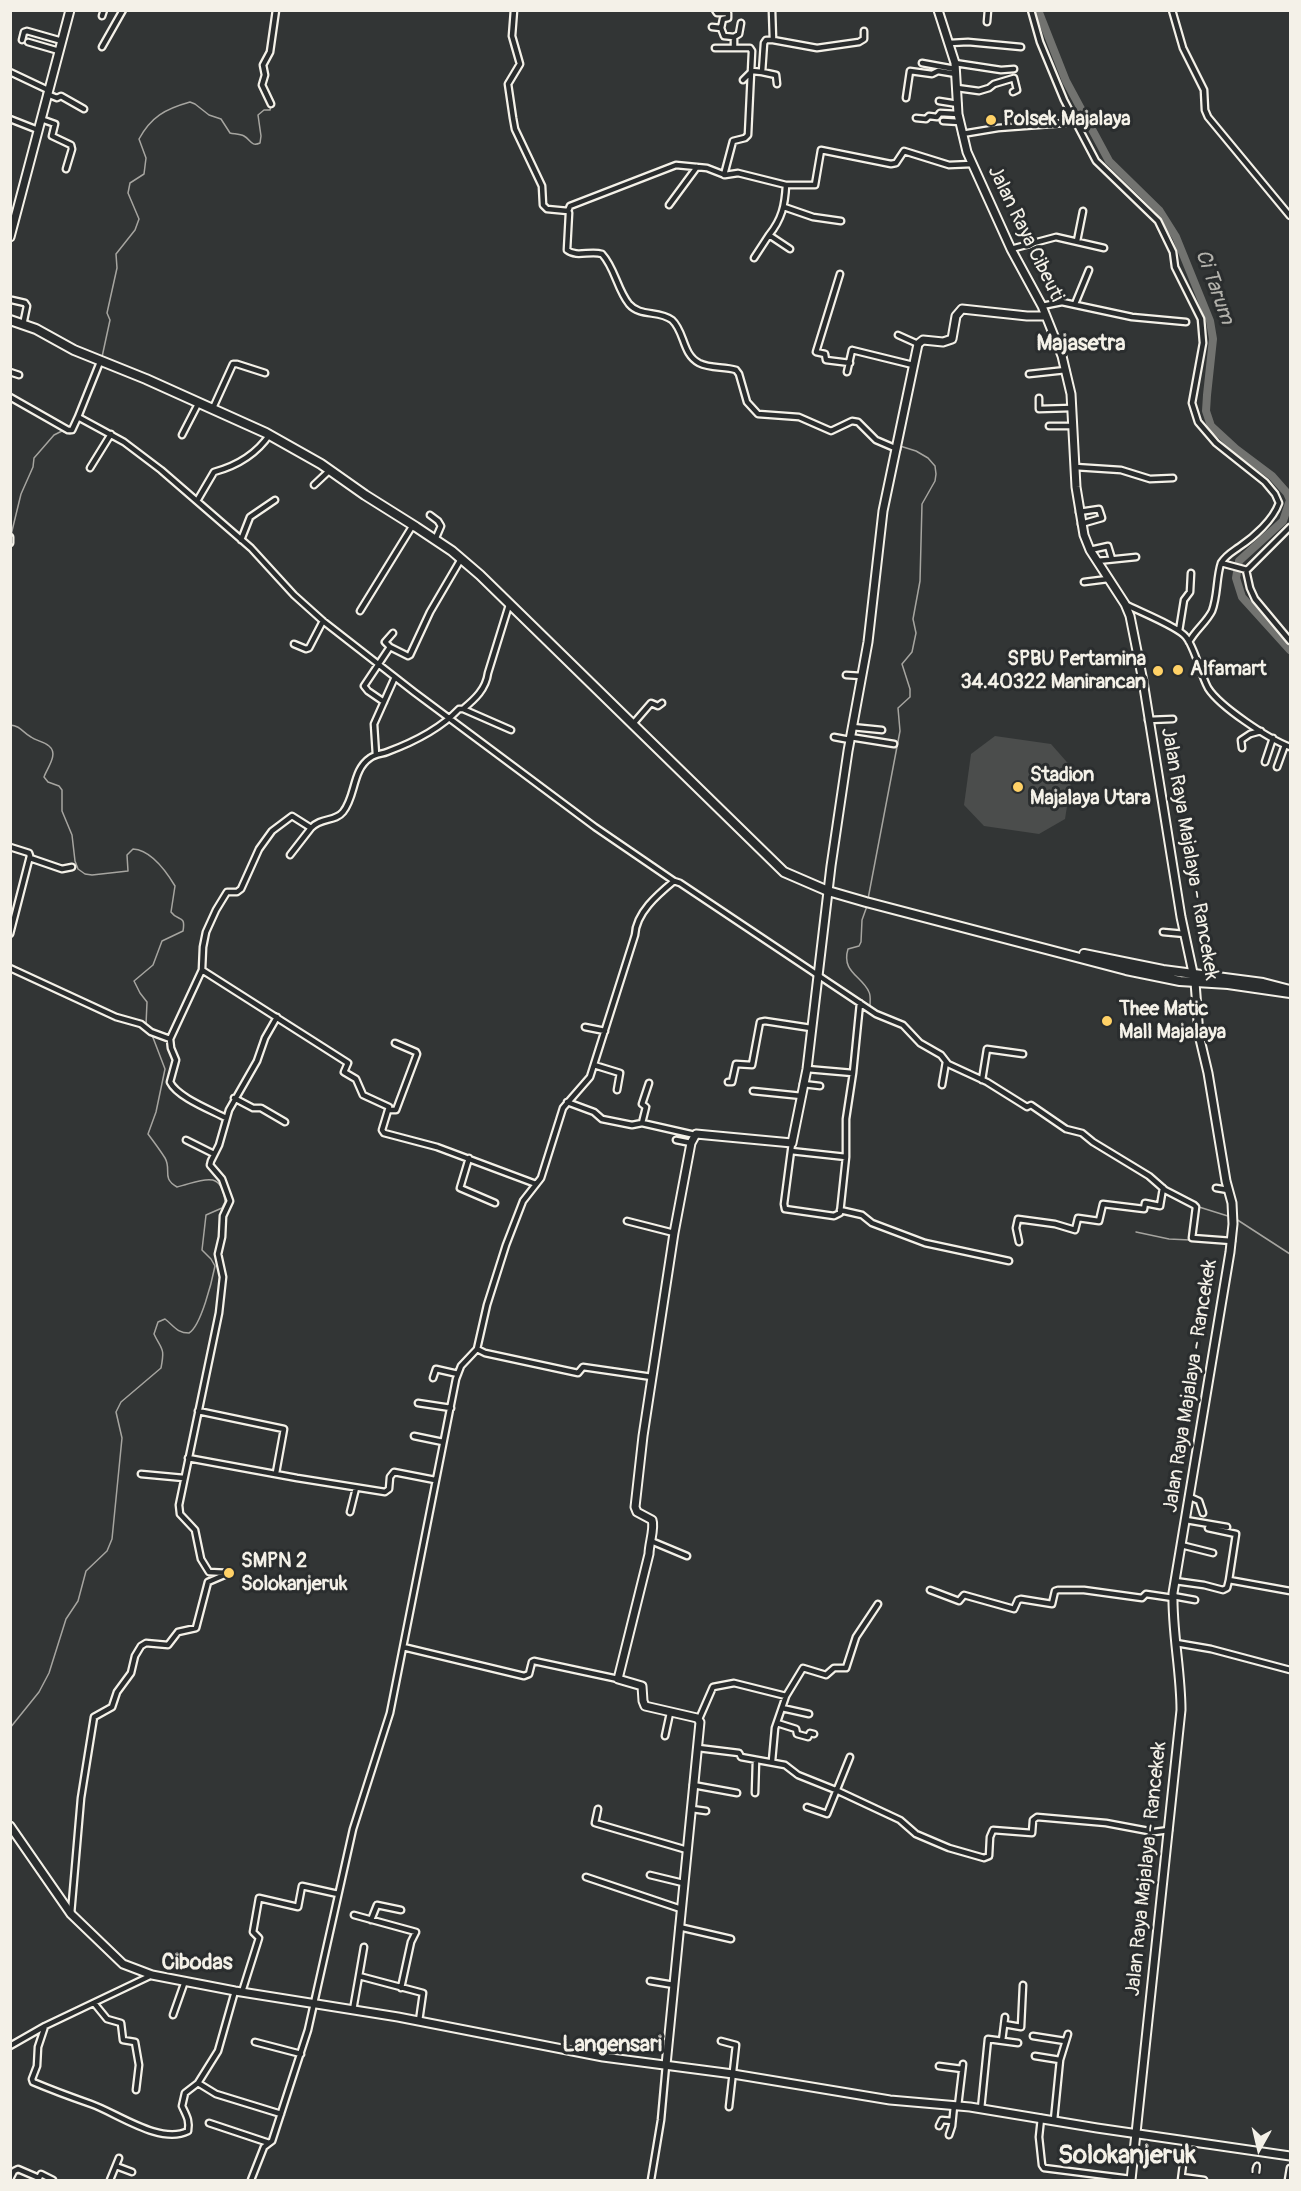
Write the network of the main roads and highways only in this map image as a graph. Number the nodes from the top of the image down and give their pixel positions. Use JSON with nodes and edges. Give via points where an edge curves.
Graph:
{"nodes":[{"id":1,"x":70,"y":10,"type":"edge"},
{"id":2,"x":938,"y":10,"type":"edge"},
{"id":3,"x":10,"y":237,"type":"edge"},
{"id":4,"x":1046,"y":316,"type":"junction"},
{"id":5,"x":10,"y":320,"type":"edge"},
{"id":6,"x":1125,"y":604,"type":"joint"},
{"id":7,"x":828,"y":891,"type":"junction"},
{"id":8,"x":1194,"y":978,"type":"junction"},
{"id":9,"x":1290,"y":992,"type":"edge"},
{"id":10,"x":10,"y":1826,"type":"edge"},
{"id":11,"x":666,"y":2065,"type":"junction"},
{"id":12,"x":1135,"y":2134,"type":"junction"},
{"id":13,"x":1290,"y":2156,"type":"edge"},
{"id":14,"x":1131,"y":2180,"type":"edge"}],
"edges":[{"from":1,"to":3,"type":"main road"},
{"from":2,"to":4,"type":"main road","name":"Jalan Raya Cibeuti","via":[[956,69],[959,118],[972,164]]},
{"from":4,"to":6,"type":"main road","name":"Jalan Raya Cibeuti","via":[[1066,370],[1081,524],[1090,550]]},
{"from":4,"to":7,"type":"main road","via":[[962,309],[956,316],[952,339],[923,340],[918,344],[883,511]]},
{"from":5,"to":7,"type":"main road","via":[[270,434],[435,540],[461,559],[777,867]]},
{"from":6,"to":8,"type":"main road","name":"Jalan Raya Majalaya - Rancekek","via":[[1143,681]]},
{"from":7,"to":8,"type":"main road","via":[[1126,970]]},
{"from":7,"to":11,"type":"main road","via":[[807,1069],[791,1147],[722,1136],[693,1139],[652,1377],[635,1506],[637,1512],[653,1521],[649,1554],[618,1679],[642,1686],[645,1706],[699,1719]]},
{"from":8,"to":9,"type":"main road"},
{"from":8,"to":12,"type":"main road","name":"Jalan Raya Majalaya - Rancekek","via":[[1199,1035],[1233,1214],[1232,1241],[1173,1597],[1181,1710]]},
{"from":10,"to":11,"type":"main road","via":[[71,1914],[126,1966],[238,1992]]},
{"from":11,"to":12,"type":"main road"},
{"from":12,"to":13,"type":"main road"},
{"from":12,"to":14,"type":"main road","name":"Jalan Raya Majalaya - Rancekek"}]}
